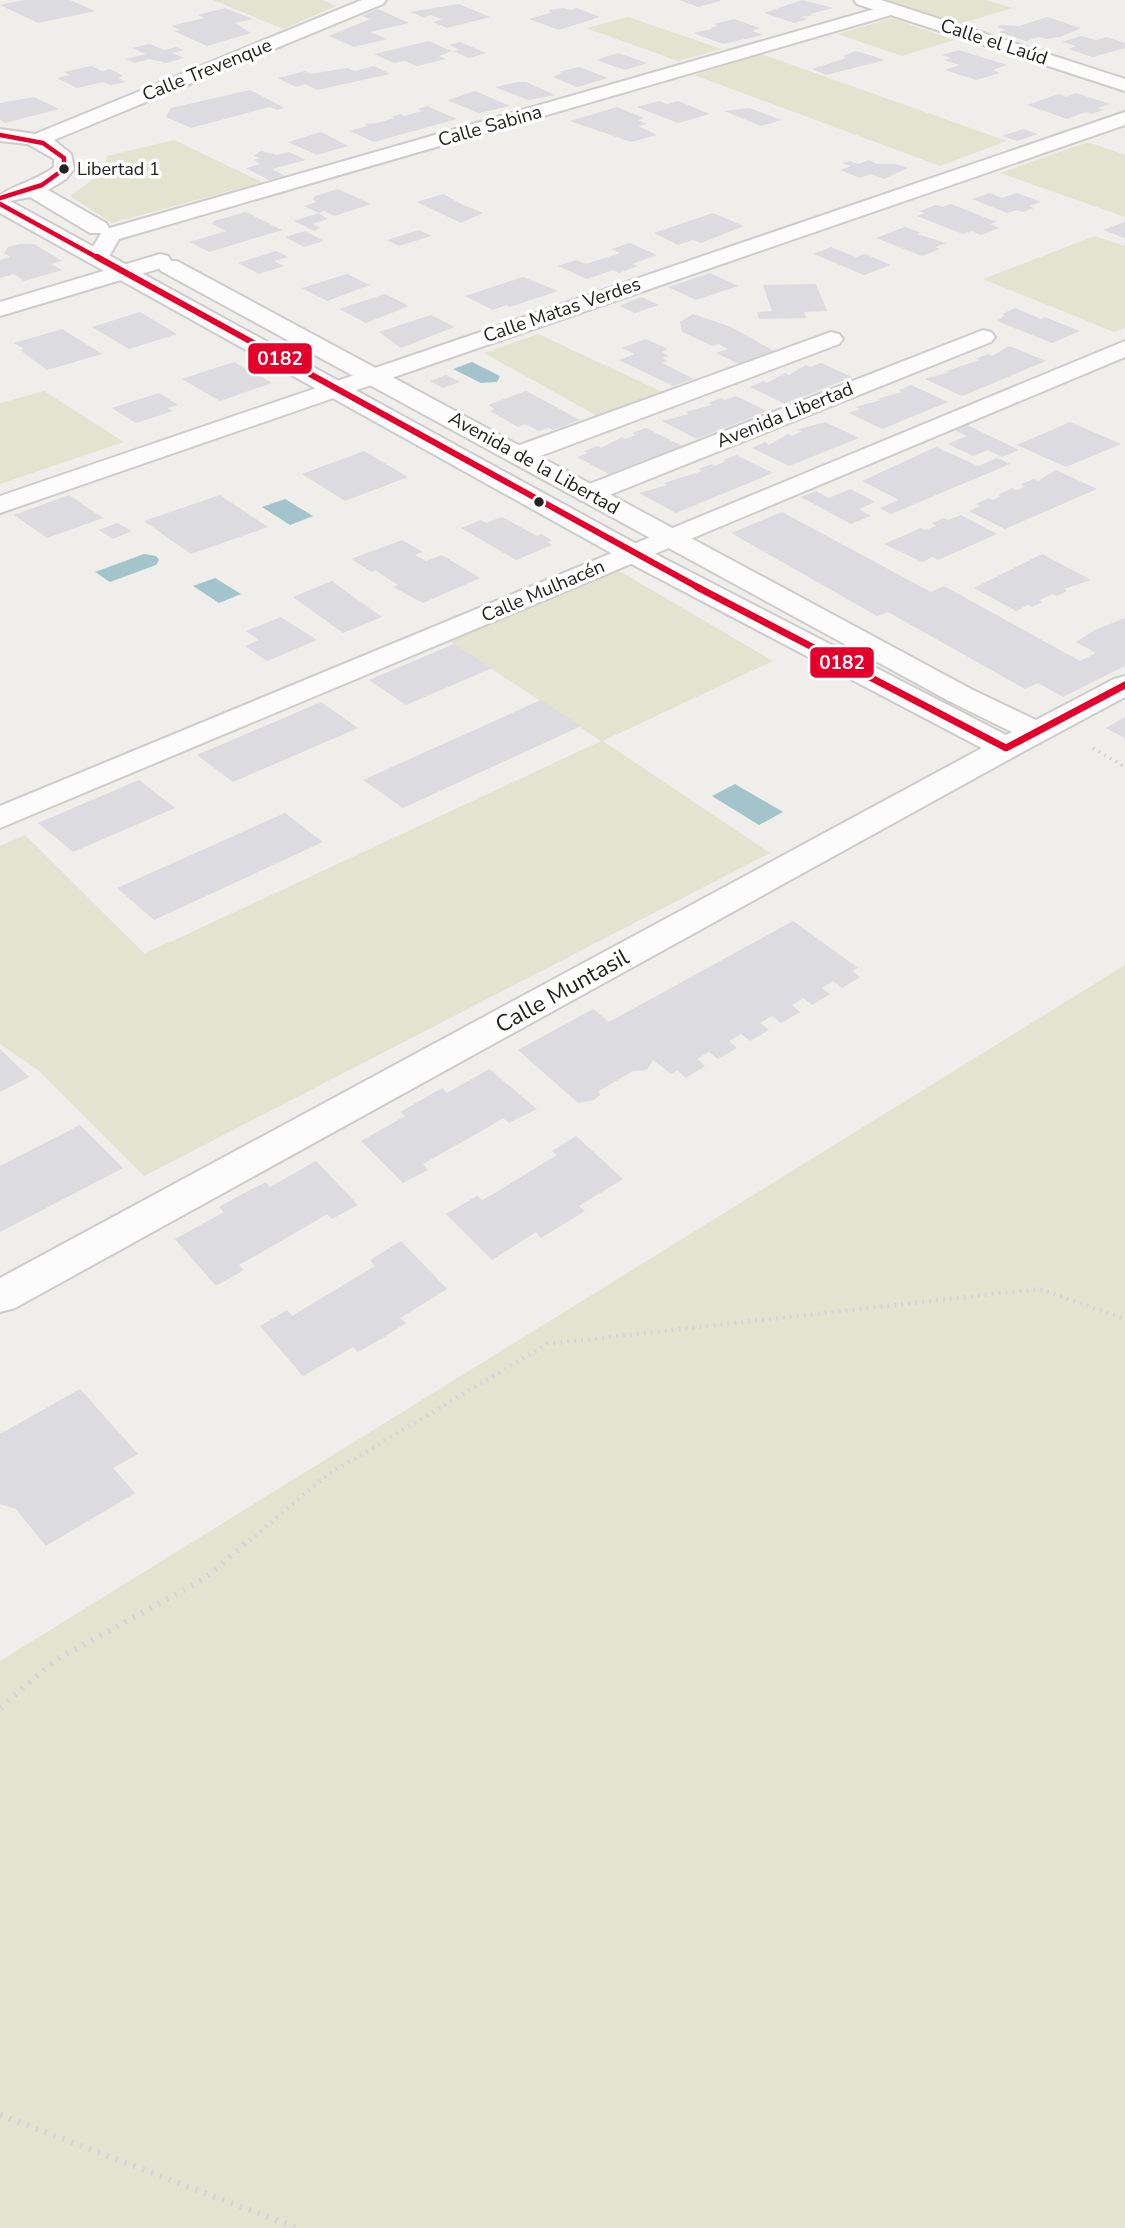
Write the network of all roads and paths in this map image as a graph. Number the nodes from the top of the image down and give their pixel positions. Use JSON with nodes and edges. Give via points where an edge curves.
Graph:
{"nodes":[{"id":1,"x":377,"y":0,"type":"edge"},
{"id":2,"x":863,"y":0,"type":"edge"},
{"id":3,"x":892,"y":9,"type":"junction"},
{"id":4,"x":1125,"y":85,"type":"edge"},
{"id":5,"x":1125,"y":118,"type":"edge"},
{"id":6,"x":0,"y":135,"type":"edge"},
{"id":7,"x":37,"y":140,"type":"junction"},
{"id":8,"x":33,"y":190,"type":"junction"},
{"id":9,"x":0,"y":198,"type":"edge"},
{"id":10,"x":0,"y":204,"type":"edge"},
{"id":11,"x":111,"y":235,"type":"junction"},
{"id":12,"x":98,"y":257,"type":"junction"},
{"id":13,"x":160,"y":261,"type":"junction"},
{"id":14,"x":127,"y":272,"type":"junction"},
{"id":15,"x":0,"y":309,"type":"edge"},
{"id":16,"x":982,"y":337,"type":"dead end"},
{"id":17,"x":831,"y":340,"type":"dead end"},
{"id":18,"x":1125,"y":348,"type":"edge"},
{"id":19,"x":373,"y":375,"type":"junction"},
{"id":20,"x":333,"y":389,"type":"junction"},
{"id":21,"x":518,"y":455,"type":"junction"},
{"id":22,"x":588,"y":494,"type":"junction"},
{"id":23,"x":0,"y":505,"type":"edge"},
{"id":24,"x":670,"y":537,"type":"junction"},
{"id":25,"x":632,"y":553,"type":"junction"},
{"id":26,"x":1125,"y":685,"type":"edge"},
{"id":27,"x":1021,"y":740,"type":"junction"},
{"id":28,"x":0,"y":818,"type":"edge"},
{"id":29,"x":0,"y":1297,"type":"edge"},
{"id":30,"x":1125,"y":1319,"type":"edge"},
{"id":31,"x":0,"y":1709,"type":"edge"},
{"id":32,"x":0,"y":2115,"type":"edge"},
{"id":33,"x":297,"y":2228,"type":"edge"}],
"edges":[{"from":1,"to":7,"type":"street","name":"Calle Trevenque"},
{"from":2,"to":3,"type":"street","name":"Calle el Laúd"},
{"from":3,"to":4,"type":"street","name":"Calle el Laúd"},
{"from":3,"to":11,"type":"street","name":"Calle Sabina"},
{"from":5,"to":19,"type":"street","name":"Calle Matas Verdes"},
{"from":6,"to":7,"type":"street"},
{"from":7,"to":8,"type":"street","via":[[56,148],[64,158],[64,169]]},
{"from":8,"to":9,"type":"street"},
{"from":8,"to":11,"type":"street","name":"Avenida de la Libertad"},
{"from":10,"to":12,"type":"street","name":"Avenida de la Libertad"},
{"from":11,"to":12,"type":"street"},
{"from":11,"to":13,"type":"street","name":"Avenida de la Libertad"},
{"from":12,"to":14,"type":"street","name":"Avenida de la Libertad"},
{"from":13,"to":14,"type":"street"},
{"from":13,"to":19,"type":"street","name":"Avenida de la Libertad"},
{"from":14,"to":15,"type":"street"},
{"from":14,"to":20,"type":"street","name":"Avenida de la Libertad"},
{"from":16,"to":22,"type":"street","name":"Avenida Libertad"},
{"from":17,"to":21,"type":"street"},
{"from":18,"to":24,"type":"street","name":"Calle Mulhacén"},
{"from":19,"to":20,"type":"street","name":"Calle Matas Verdes"},
{"from":19,"to":21,"type":"street","name":"Avenida de la Libertad"},
{"from":20,"to":23,"type":"street","name":"Calle Matas Verdes"},
{"from":20,"to":25,"type":"street","name":"Avenida de la Libertad"},
{"from":21,"to":22,"type":"street","name":"Avenida de la Libertad"},
{"from":22,"to":24,"type":"street","name":"Avenida de la Libertad"},
{"from":24,"to":25,"type":"street","name":"Calle Mulhacén"},
{"from":24,"to":27,"type":"street","name":"Avenida de la Libertad","via":[[960,695]]},
{"from":25,"to":27,"type":"street","name":"Avenida de la Libertad"},
{"from":25,"to":28,"type":"street","name":"Calle Mulhacén"},
{"from":26,"to":27,"type":"street","name":"Calle Muntasil"},
{"from":27,"to":29,"type":"street","name":"Calle Muntasil"},
{"from":30,"to":31,"type":"path","via":[[1040,1289],[547,1344],[327,1475],[204,1579],[57,1658]]},
{"from":32,"to":33,"type":"path"}]}
